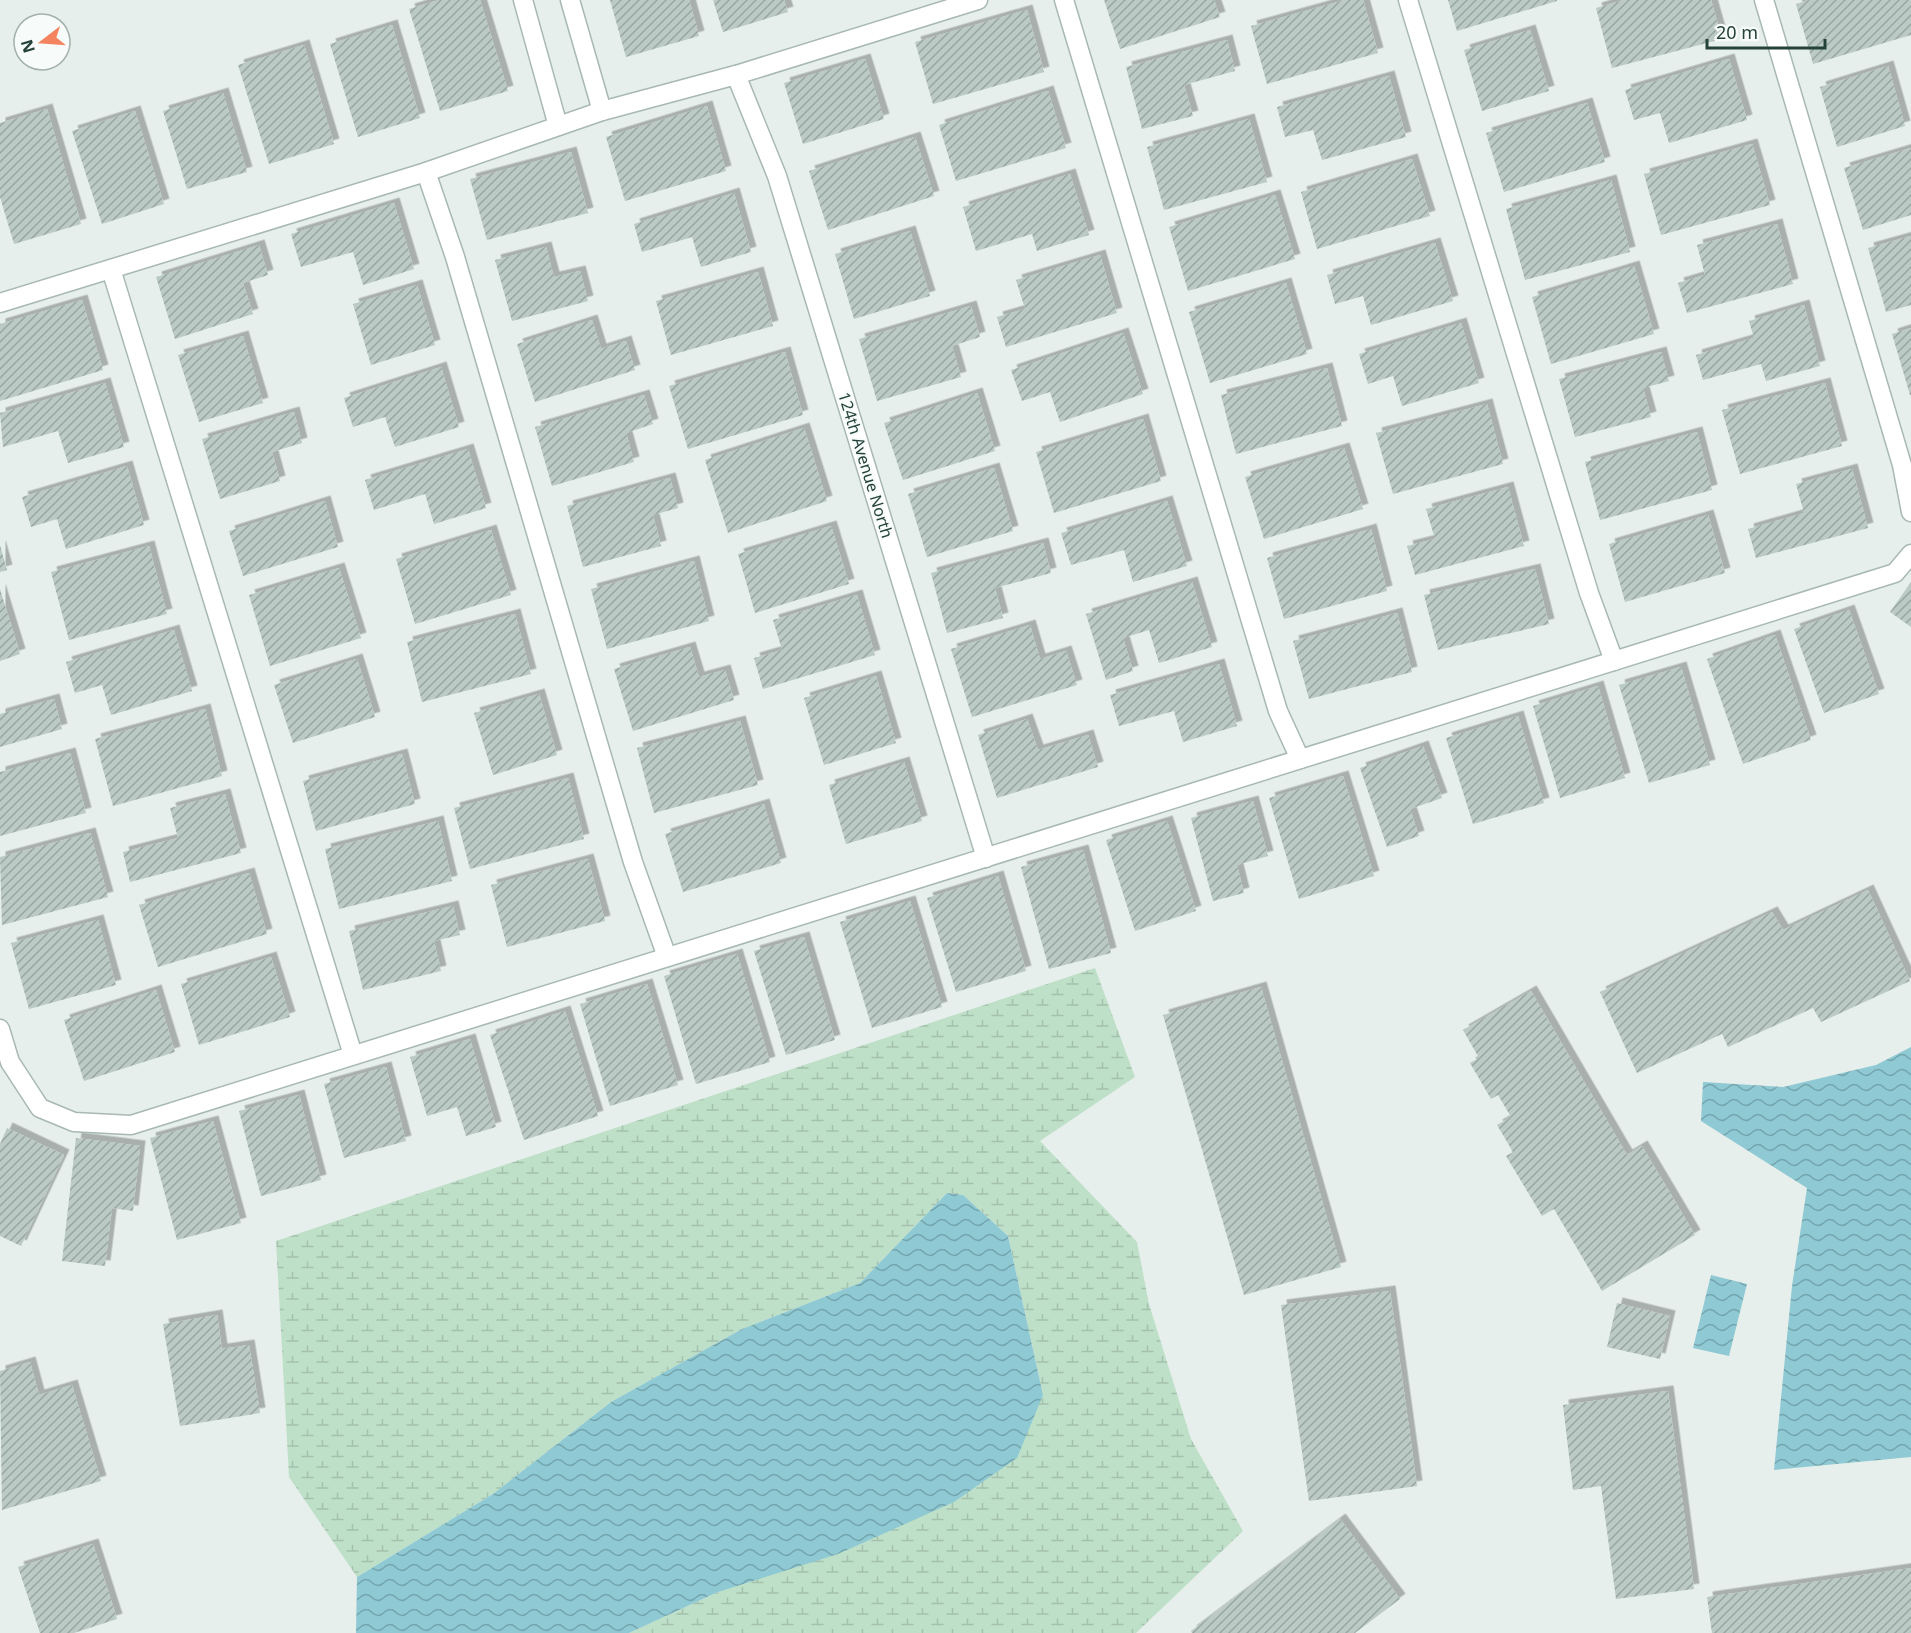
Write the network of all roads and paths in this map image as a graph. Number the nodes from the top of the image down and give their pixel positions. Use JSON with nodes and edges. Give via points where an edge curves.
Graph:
{"nodes":[{"id":1,"x":523,"y":0,"type":"edge"},
{"id":2,"x":570,"y":0,"type":"edge"},
{"id":3,"x":978,"y":0,"type":"edge"},
{"id":4,"x":1064,"y":0,"type":"edge"},
{"id":5,"x":1408,"y":0,"type":"edge"},
{"id":6,"x":1764,"y":0,"type":"edge"},
{"id":7,"x":736,"y":75,"type":"junction"},
{"id":8,"x":602,"y":111,"type":"junction"},
{"id":9,"x":558,"y":126,"type":"junction"},
{"id":10,"x":426,"y":171,"type":"junction"},
{"id":11,"x":111,"y":269,"type":"junction"},
{"id":12,"x":0,"y":303,"type":"edge"},
{"id":13,"x":1911,"y":512,"type":"edge"},
{"id":14,"x":1911,"y":554,"type":"edge"},
{"id":15,"x":1614,"y":661,"type":"junction"},
{"id":16,"x":1300,"y":759,"type":"junction"},
{"id":17,"x":986,"y":858,"type":"junction"},
{"id":18,"x":667,"y":957,"type":"junction"},
{"id":19,"x":0,"y":1029,"type":"edge"},
{"id":20,"x":353,"y":1056,"type":"junction"}],
"edges":[{"from":1,"to":9,"type":"street"},
{"from":2,"to":8,"type":"street"},
{"from":3,"to":7,"type":"street"},
{"from":4,"to":16,"type":"street","via":[[1278,711]]},
{"from":5,"to":15,"type":"street","via":[[1586,582]]},
{"from":6,"to":13,"type":"street","via":[[1902,465]]},
{"from":7,"to":8,"type":"street"},
{"from":7,"to":17,"type":"street","name":"124th Avenue North","via":[[777,176]]},
{"from":8,"to":9,"type":"street"},
{"from":9,"to":10,"type":"street"},
{"from":10,"to":11,"type":"street"},
{"from":10,"to":18,"type":"street","via":[[455,257],[633,862]]},
{"from":11,"to":12,"type":"street"},
{"from":11,"to":20,"type":"street"},
{"from":14,"to":15,"type":"street","via":[[1895,573]]},
{"from":15,"to":16,"type":"street"},
{"from":16,"to":17,"type":"street"},
{"from":17,"to":18,"type":"street"},
{"from":18,"to":20,"type":"street"},
{"from":19,"to":20,"type":"street","via":[[10,1062],[40,1108],[74,1122],[131,1125]]}]}
